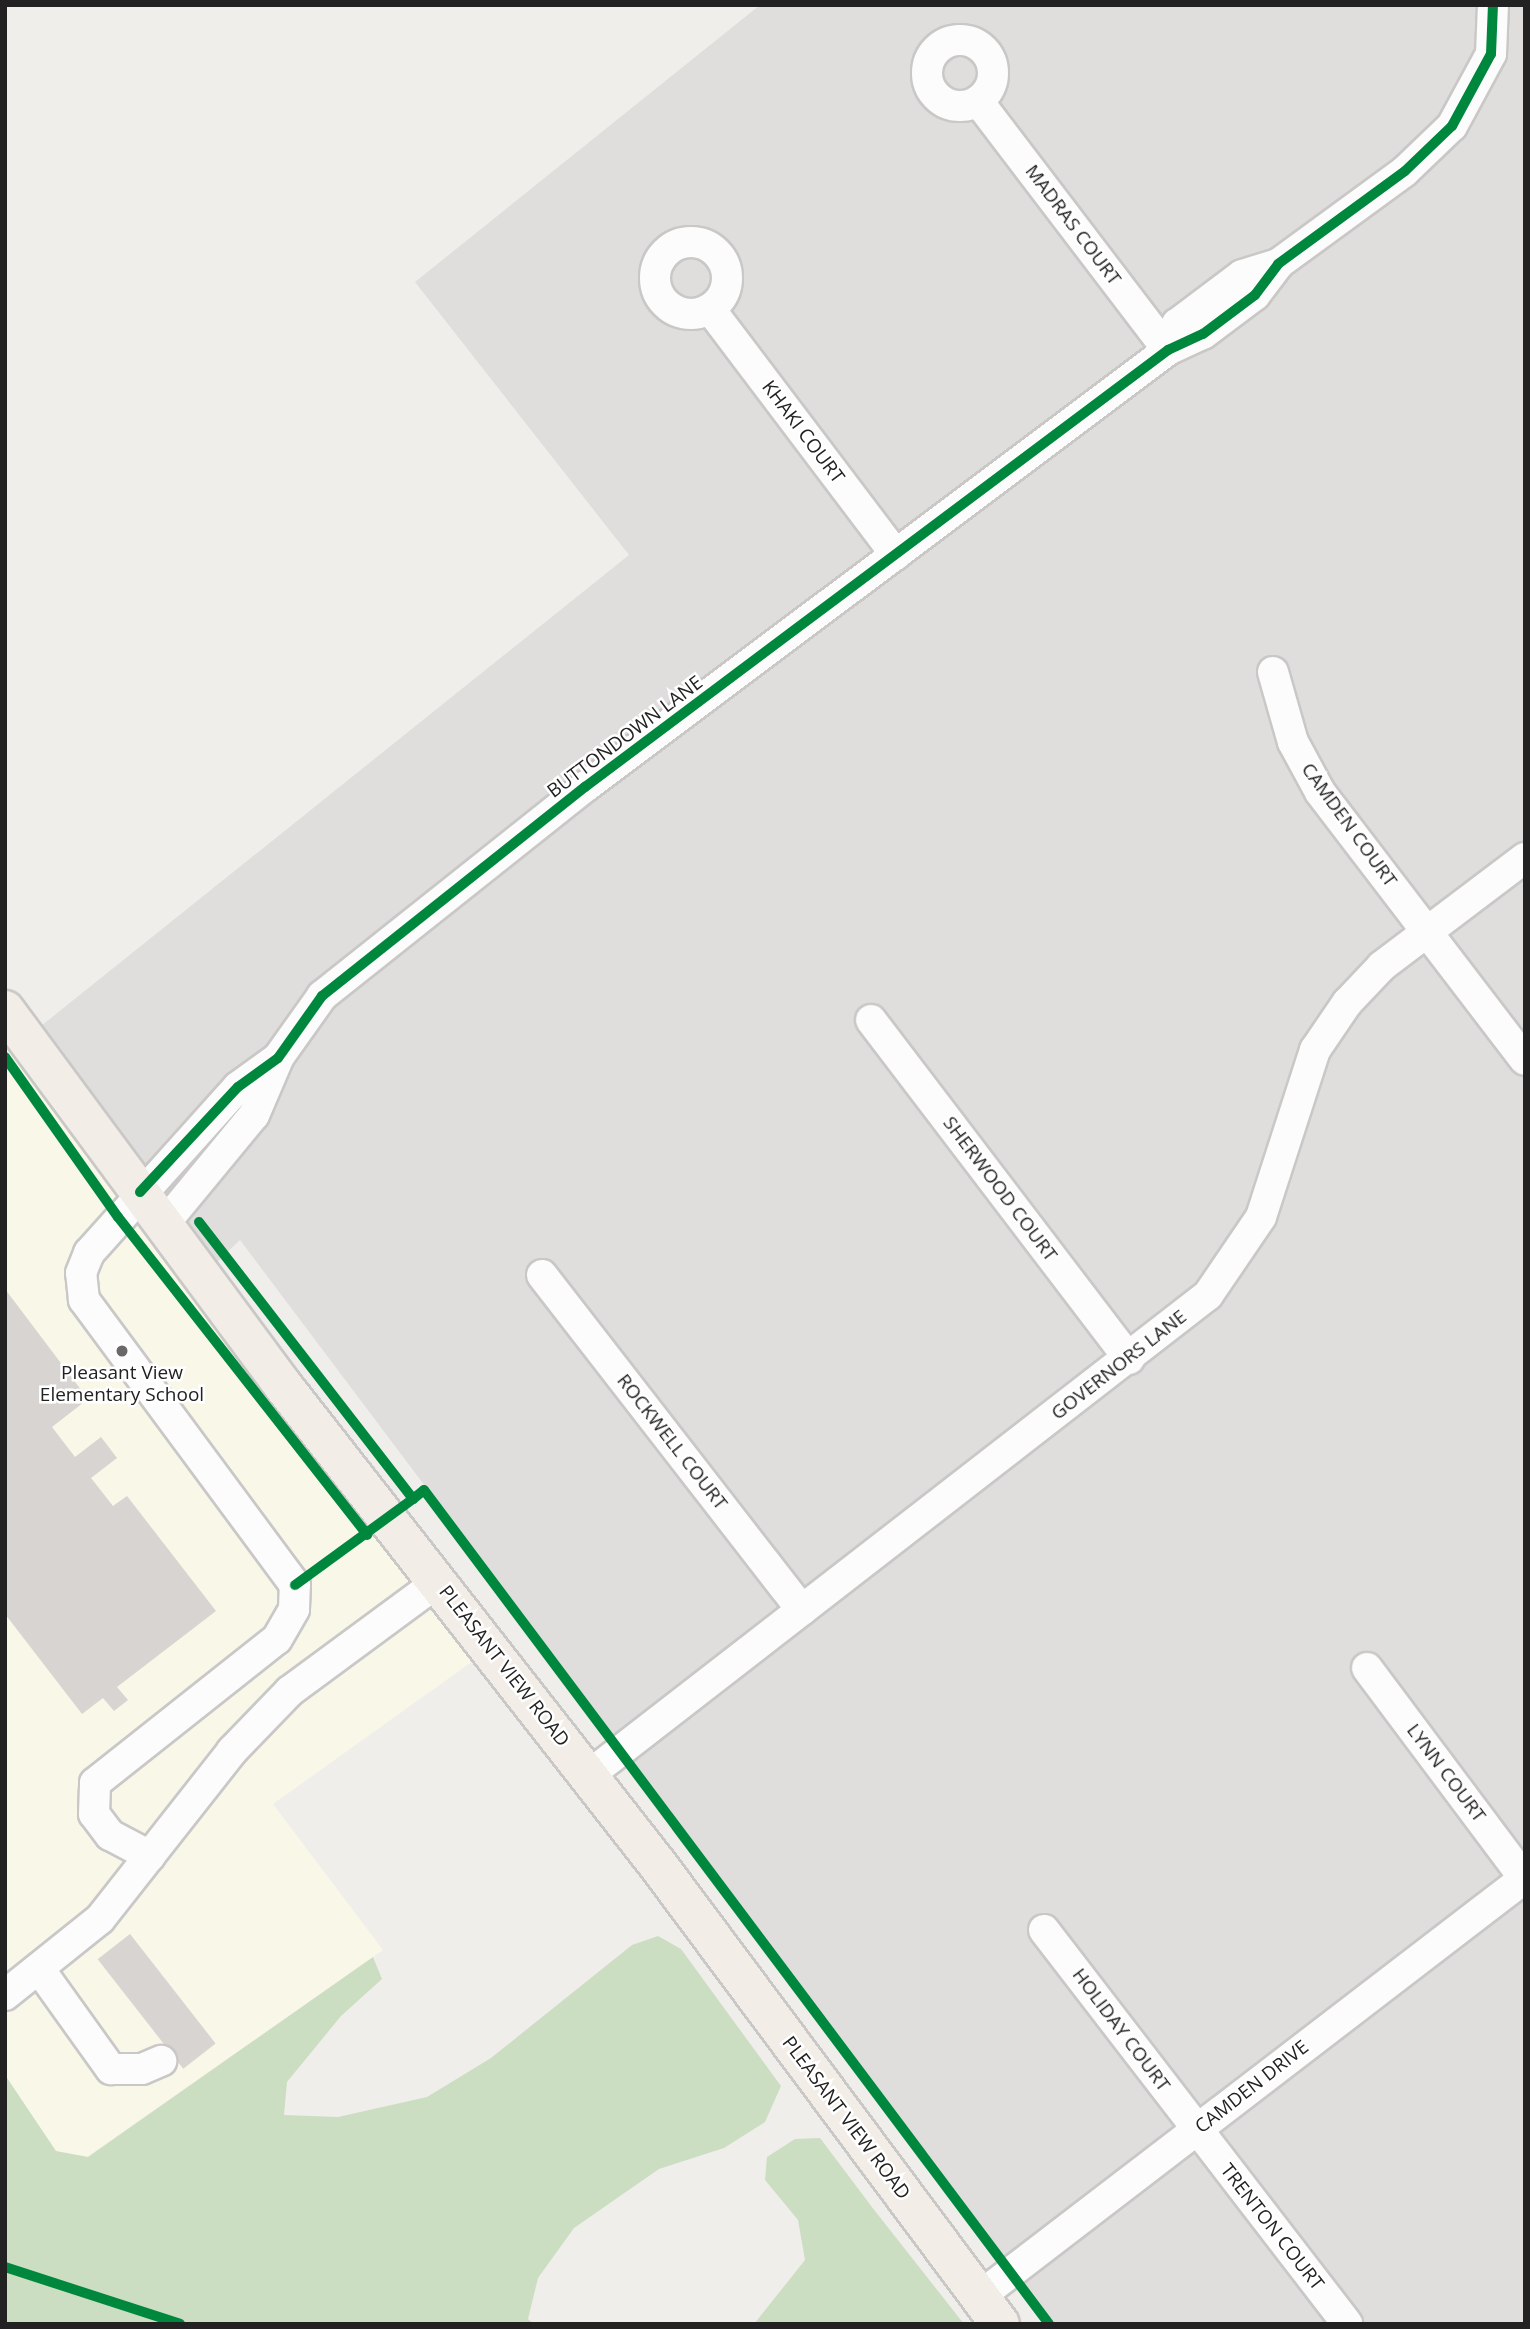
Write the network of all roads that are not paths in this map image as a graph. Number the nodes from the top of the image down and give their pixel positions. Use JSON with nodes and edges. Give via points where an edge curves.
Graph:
{"nodes":[{"id":1,"x":1493,"y":5,"type":"edge"},
{"id":2,"x":978,"y":101,"type":"dead end"},
{"id":3,"x":710,"y":309,"type":"dead end"},
{"id":4,"x":1168,"y":350,"type":"junction"},
{"id":5,"x":896,"y":555,"type":"junction"},
{"id":6,"x":1273,"y":672,"type":"dead end"},
{"id":7,"x":1525,"y":858,"type":"edge"},
{"id":8,"x":1426,"y":931,"type":"junction"},
{"id":9,"x":5,"y":1010,"type":"edge"},
{"id":10,"x":871,"y":1020,"type":"dead end"},
{"id":11,"x":278,"y":1058,"type":"junction"},
{"id":12,"x":1525,"y":1060,"type":"edge"},
{"id":13,"x":141,"y":1192,"type":"junction"},
{"id":14,"x":164,"y":1224,"type":"junction"},
{"id":15,"x":542,"y":1275,"type":"dead end"},
{"id":16,"x":1129,"y":1359,"type":"junction"},
{"id":17,"x":438,"y":1582,"type":"junction"},
{"id":18,"x":802,"y":1610,"type":"junction"},
{"id":19,"x":1367,"y":1668,"type":"dead end"},
{"id":20,"x":589,"y":1775,"type":"junction"},
{"id":21,"x":150,"y":1856,"type":"junction"},
{"id":22,"x":1525,"y":1878,"type":"edge"},
{"id":23,"x":1044,"y":1930,"type":"dead end"},
{"id":24,"x":40,"y":1970,"type":"junction"},
{"id":25,"x":5,"y":1995,"type":"edge"},
{"id":26,"x":161,"y":2061,"type":"dead end"},
{"id":27,"x":1197,"y":2129,"type":"junction"},
{"id":28,"x":990,"y":2310,"type":"edge"},
{"id":29,"x":1347,"y":2324,"type":"edge"}],
"edges":[{"from":1,"to":4,"type":"street","name":"BUTTONDOWN LANE","via":[[1491,54],[1452,126],[1405,171],[1278,264],[1255,295],[1203,334]]},
{"from":2,"to":4,"type":"street","name":"MADRAS COURT"},
{"from":3,"to":5,"type":"street","name":"KHAKI COURT"},
{"from":4,"to":5,"type":"street","name":"BUTTONDOWN LANE"},
{"from":5,"to":11,"type":"street","name":"BUTTONDOWN LANE","via":[[585,787],[322,996]]},
{"from":6,"to":8,"type":"street","name":"CAMDEN COURT","via":[[1305,768]]},
{"from":7,"to":8,"type":"street","name":"GOVERNORS LANE"},
{"from":8,"to":12,"type":"street"},
{"from":8,"to":16,"type":"street","name":"GOVERNORS LANE","via":[[1347,1003],[1315,1050],[1261,1217],[1241,1253],[1208,1294]]},
{"from":9,"to":13,"type":"main road","name":"PLEASANT VIEW ROAD"},
{"from":10,"to":16,"type":"street","name":"SHERWOOD COURT"},
{"from":11,"to":13,"type":"street","name":"BUTTONDOWN LANE","via":[[238,1087]]},
{"from":11,"to":14,"type":"street","via":[[254,1115]]},
{"from":13,"to":14,"type":"main road","name":"PLEASANT VIEW ROAD"},
{"from":13,"to":21,"type":"street","name":"BUTTONDOWN LANE","via":[[89,1253],[81,1273],[84,1300],[295,1586],[294,1609],[277,1639],[95,1783],[90,1799],[102,1825]]},
{"from":14,"to":17,"type":"main road","name":"PLEASANT VIEW ROAD"},
{"from":15,"to":18,"type":"street","name":"ROCKWELL COURT"},
{"from":16,"to":18,"type":"street","name":"GOVERNORS LANE"},
{"from":17,"to":20,"type":"main road","name":"PLEASANT VIEW ROAD"},
{"from":17,"to":21,"type":"street","via":[[289,1691],[232,1751]]},
{"from":18,"to":20,"type":"street","name":"GOVERNORS LANE"},
{"from":19,"to":22,"type":"street","name":"LYNN COURT"},
{"from":20,"to":28,"type":"main road","name":"PLEASANT VIEW ROAD"},
{"from":21,"to":24,"type":"street","via":[[100,1919]]},
{"from":22,"to":27,"type":"street","name":"CAMDEN DRIVE"},
{"from":23,"to":27,"type":"street","name":"HOLIDAY COURT"},
{"from":24,"to":25,"type":"street"},
{"from":24,"to":26,"type":"street","via":[[111,2068],[142,2069]]},
{"from":27,"to":28,"type":"street","name":"CAMDEN DRIVE"},
{"from":27,"to":29,"type":"street","name":"TRENTON COURT"}]}
